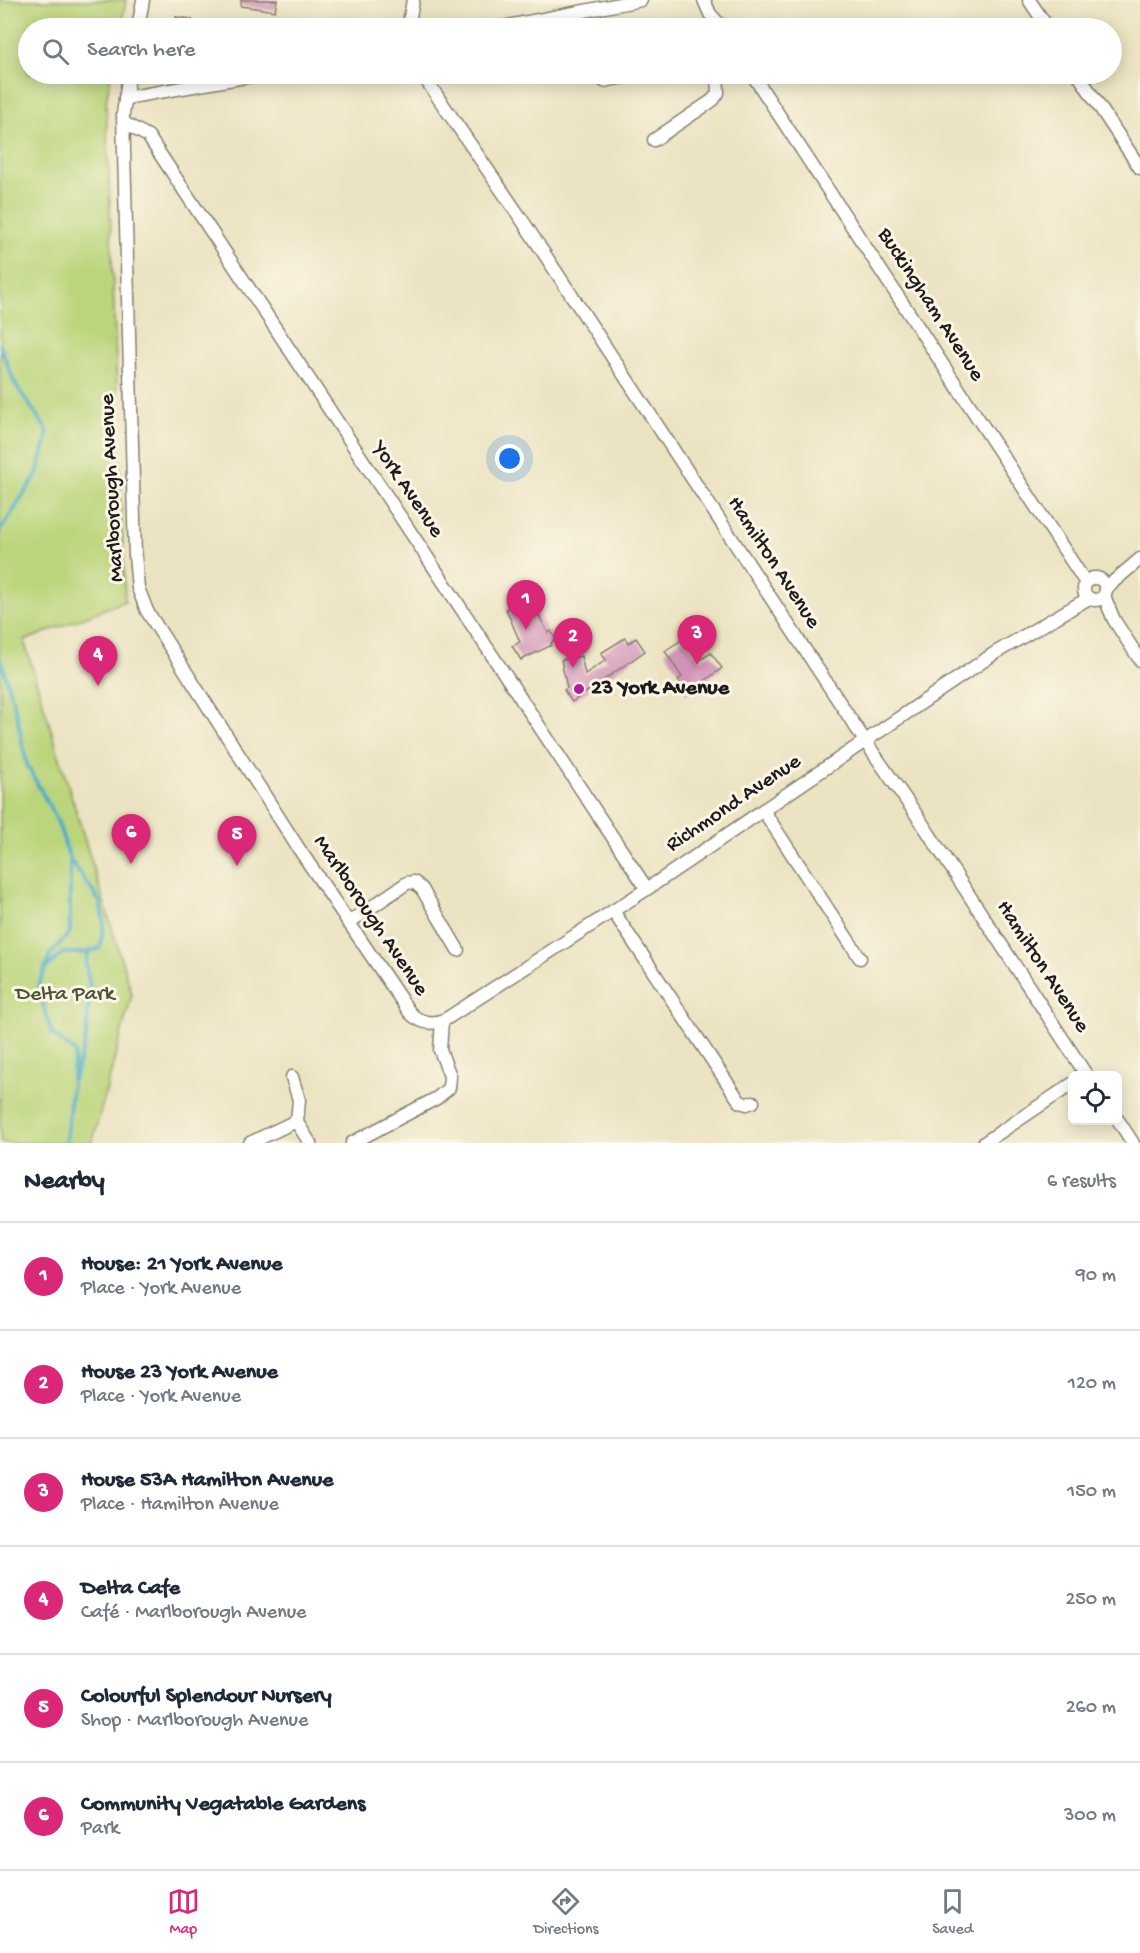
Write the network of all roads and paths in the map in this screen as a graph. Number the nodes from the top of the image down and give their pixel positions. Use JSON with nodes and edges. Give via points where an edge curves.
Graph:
{"nodes":[{"id":1,"x":143,"y":0,"type":"edge"},
{"id":2,"x":413,"y":0,"type":"edge"},
{"id":3,"x":641,"y":0,"type":"edge"},
{"id":4,"x":704,"y":0,"type":"edge"},
{"id":5,"x":713,"y":0,"type":"edge"},
{"id":6,"x":1029,"y":0,"type":"edge"},
{"id":7,"x":557,"y":16,"type":"joint"},
{"id":8,"x":140,"y":18,"type":"edge"},
{"id":9,"x":410,"y":18,"type":"edge"},
{"id":10,"x":547,"y":18,"type":"edge"},
{"id":11,"x":713,"y":18,"type":"edge"},
{"id":12,"x":718,"y":18,"type":"edge"},
{"id":13,"x":1041,"y":18,"type":"edge"},
{"id":14,"x":127,"y":84,"type":"edge"},
{"id":15,"x":206,"y":84,"type":"edge"},
{"id":16,"x":429,"y":84,"type":"edge"},
{"id":17,"x":718,"y":84,"type":"edge"},
{"id":18,"x":759,"y":84,"type":"edge"},
{"id":19,"x":1085,"y":84,"type":"edge"},
{"id":20,"x":125,"y":98,"type":"junction"},
{"id":21,"x":124,"y":123,"type":"junction"},
{"id":22,"x":654,"y":140,"type":"dead end"},
{"id":23,"x":1140,"y":168,"type":"edge"},
{"id":24,"x":1135,"y":563,"type":"edge"},
{"id":25,"x":1094,"y":589,"type":"junction"},
{"id":26,"x":1140,"y":660,"type":"edge"},
{"id":27,"x":865,"y":741,"type":"junction"},
{"id":28,"x":763,"y":810,"type":"junction"},
{"id":29,"x":647,"y":889,"type":"junction"},
{"id":30,"x":613,"y":911,"type":"junction"},
{"id":31,"x":348,"y":922,"type":"junction"},
{"id":32,"x":458,"y":950,"type":"dead end"},
{"id":33,"x":860,"y":958,"type":"dead end"},
{"id":34,"x":436,"y":1022,"type":"junction"},
{"id":35,"x":1083,"y":1071,"type":"edge"},
{"id":36,"x":292,"y":1077,"type":"dead end"},
{"id":37,"x":1068,"y":1087,"type":"edge"},
{"id":38,"x":753,"y":1102,"type":"dead end"},
{"id":39,"x":297,"y":1121,"type":"junction"},
{"id":40,"x":1121,"y":1125,"type":"edge"},
{"id":41,"x":250,"y":1143,"type":"edge"},
{"id":42,"x":310,"y":1143,"type":"edge"},
{"id":43,"x":352,"y":1143,"type":"edge"},
{"id":44,"x":984,"y":1143,"type":"edge"},
{"id":45,"x":1133,"y":1143,"type":"edge"}],
"edges":[{"from":1,"to":8,"type":"street"},
{"from":2,"to":9,"type":"street"},
{"from":3,"to":7,"type":"street"},
{"from":4,"to":11,"type":"street"},
{"from":5,"to":12,"type":"street"},
{"from":6,"to":13,"type":"street"},
{"from":7,"to":10,"type":"street"},
{"from":14,"to":20,"type":"street","name":"Marlborough Avenue"},
{"from":15,"to":20,"type":"street"},
{"from":16,"to":27,"type":"street","name":"Hamilton Avenue"},
{"from":17,"to":22,"type":"street","via":[[713,100]]},
{"from":18,"to":25,"type":"street","name":"Buckingham Avenue"},
{"from":19,"to":23,"type":"street"},
{"from":20,"to":21,"type":"street","name":"Marlborough Avenue"},
{"from":21,"to":29,"type":"street","name":"York Avenue","via":[[148,136]]},
{"from":21,"to":31,"type":"street","name":"Marlborough Avenue","via":[[138,588],[147,612]]},
{"from":24,"to":25,"type":"street","name":"Richmond Avenue"},
{"from":25,"to":26,"type":"street","name":"Buckingham Avenue"},
{"from":25,"to":27,"type":"street","name":"Richmond Avenue"},
{"from":27,"to":28,"type":"street","name":"Richmond Avenue"},
{"from":27,"to":35,"type":"street","name":"Hamilton Avenue"},
{"from":28,"to":29,"type":"street","name":"Richmond Avenue"},
{"from":28,"to":33,"type":"street"},
{"from":29,"to":30,"type":"street","name":"Richmond Avenue"},
{"from":30,"to":34,"type":"street","name":"Richmond Avenue"},
{"from":30,"to":38,"type":"street","via":[[740,1102]]},
{"from":31,"to":32,"type":"street","via":[[414,882]]},
{"from":31,"to":34,"type":"street","name":"Marlborough Avenue","via":[[410,1013],[417,1019]]},
{"from":34,"to":43,"type":"street","via":[[440,1050],[449,1071],[449,1088]]},
{"from":36,"to":39,"type":"street","via":[[299,1100]]},
{"from":37,"to":44,"type":"street"},
{"from":39,"to":41,"type":"street"},
{"from":39,"to":42,"type":"street"},
{"from":40,"to":45,"type":"street"}]}
